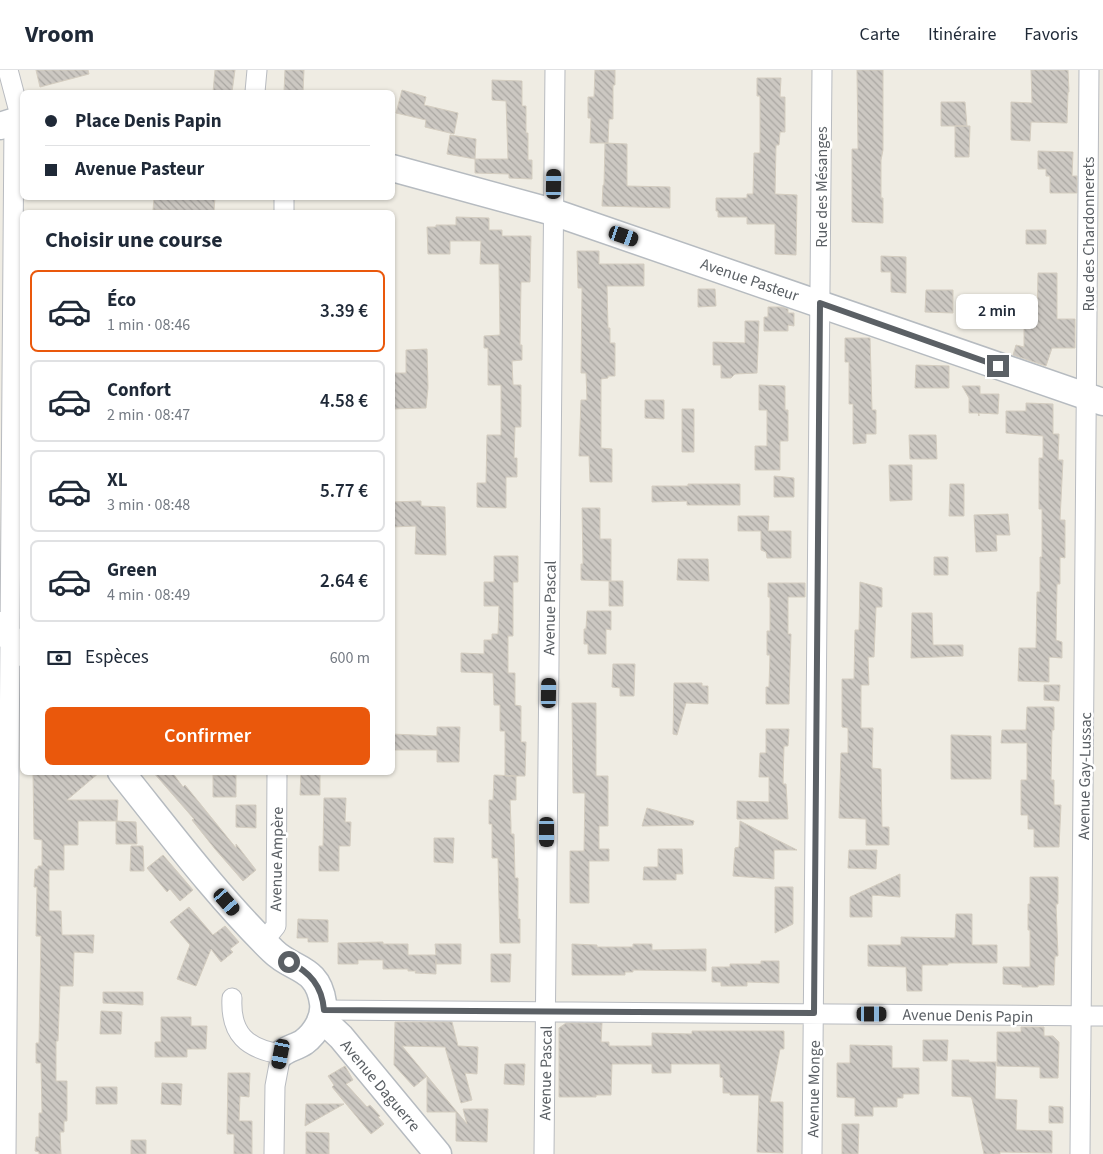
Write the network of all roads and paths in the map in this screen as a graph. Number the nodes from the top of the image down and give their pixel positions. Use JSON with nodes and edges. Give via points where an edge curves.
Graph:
{"nodes":[{"id":1,"x":8,"y":70,"type":"edge"},
{"id":2,"x":257,"y":70,"type":"edge"},
{"id":3,"x":555,"y":70,"type":"edge"},
{"id":4,"x":822,"y":70,"type":"edge"},
{"id":5,"x":1089,"y":70,"type":"edge"},
{"id":6,"x":255,"y":90,"type":"edge"},
{"id":7,"x":14,"y":121,"type":"edge"},
{"id":8,"x":395,"y":169,"type":"edge"},
{"id":9,"x":553,"y":212,"type":"junction"},
{"id":10,"x":820,"y":303,"type":"junction"},
{"id":11,"x":1095,"y":400,"type":"edge"},
{"id":12,"x":11,"y":638,"type":"edge"},
{"id":13,"x":123,"y":775,"type":"edge"},
{"id":14,"x":277,"y":775,"type":"edge"},
{"id":15,"x":272,"y":950,"type":"junction"},
{"id":16,"x":232,"y":998,"type":"dead end"},
{"id":17,"x":546,"y":1011,"type":"junction"},
{"id":18,"x":814,"y":1013,"type":"junction"},
{"id":19,"x":323,"y":1014,"type":"junction"},
{"id":20,"x":1081,"y":1016,"type":"junction"},
{"id":21,"x":1103,"y":1016,"type":"edge"},
{"id":22,"x":281,"y":1054,"type":"junction"},
{"id":23,"x":6,"y":1154,"type":"edge"},
{"id":24,"x":274,"y":1154,"type":"edge"},
{"id":25,"x":438,"y":1154,"type":"edge"},
{"id":26,"x":544,"y":1154,"type":"edge"},
{"id":27,"x":812,"y":1154,"type":"edge"},
{"id":28,"x":1080,"y":1154,"type":"edge"}],
"edges":[{"from":1,"to":7,"type":"street"},
{"from":2,"to":6,"type":"street"},
{"from":3,"to":9,"type":"street","name":"Avenue Pascal"},
{"from":4,"to":10,"type":"street","name":"Rue des Mésanges"},
{"from":5,"to":11,"type":"street","name":"Rue des Chardonnerets"},
{"from":7,"to":12,"type":"street"},
{"from":8,"to":9,"type":"street","name":"Avenue Pasteur"},
{"from":9,"to":10,"type":"street","name":"Avenue Pasteur"},
{"from":9,"to":17,"type":"street","name":"Avenue Pascal"},
{"from":10,"to":11,"type":"street","name":"Avenue Pasteur"},
{"from":10,"to":18,"type":"street","name":"Avenue Monge"},
{"from":11,"to":20,"type":"street","name":"Avenue Gay-Lussac"},
{"from":12,"to":23,"type":"street"},
{"from":13,"to":15,"type":"street","via":[[227,902]]},
{"from":14,"to":15,"type":"street","name":"Avenue Ampère","via":[[276,926]]},
{"from":15,"to":19,"type":"street","via":[[312,977],[319,989]]},
{"from":16,"to":22,"type":"street","via":[[231,1012],[242,1038],[253,1047]]},
{"from":17,"to":18,"type":"street","name":"Avenue Denis Papin"},
{"from":17,"to":19,"type":"street","name":"Avenue Denis Papin"},
{"from":17,"to":26,"type":"street","name":"Avenue Pascal"},
{"from":18,"to":20,"type":"street","name":"Avenue Denis Papin"},
{"from":18,"to":27,"type":"street","name":"Avenue Monge"},
{"from":19,"to":22,"type":"street","via":[[315,1031],[304,1042]]},
{"from":19,"to":25,"type":"street","name":"Avenue Daguerre"},
{"from":20,"to":21,"type":"street","name":"Avenue Denis Papin"},
{"from":20,"to":28,"type":"street","name":"Avenue Gay-Lussac"},
{"from":22,"to":24,"type":"street","via":[[275,1086]]}]}
